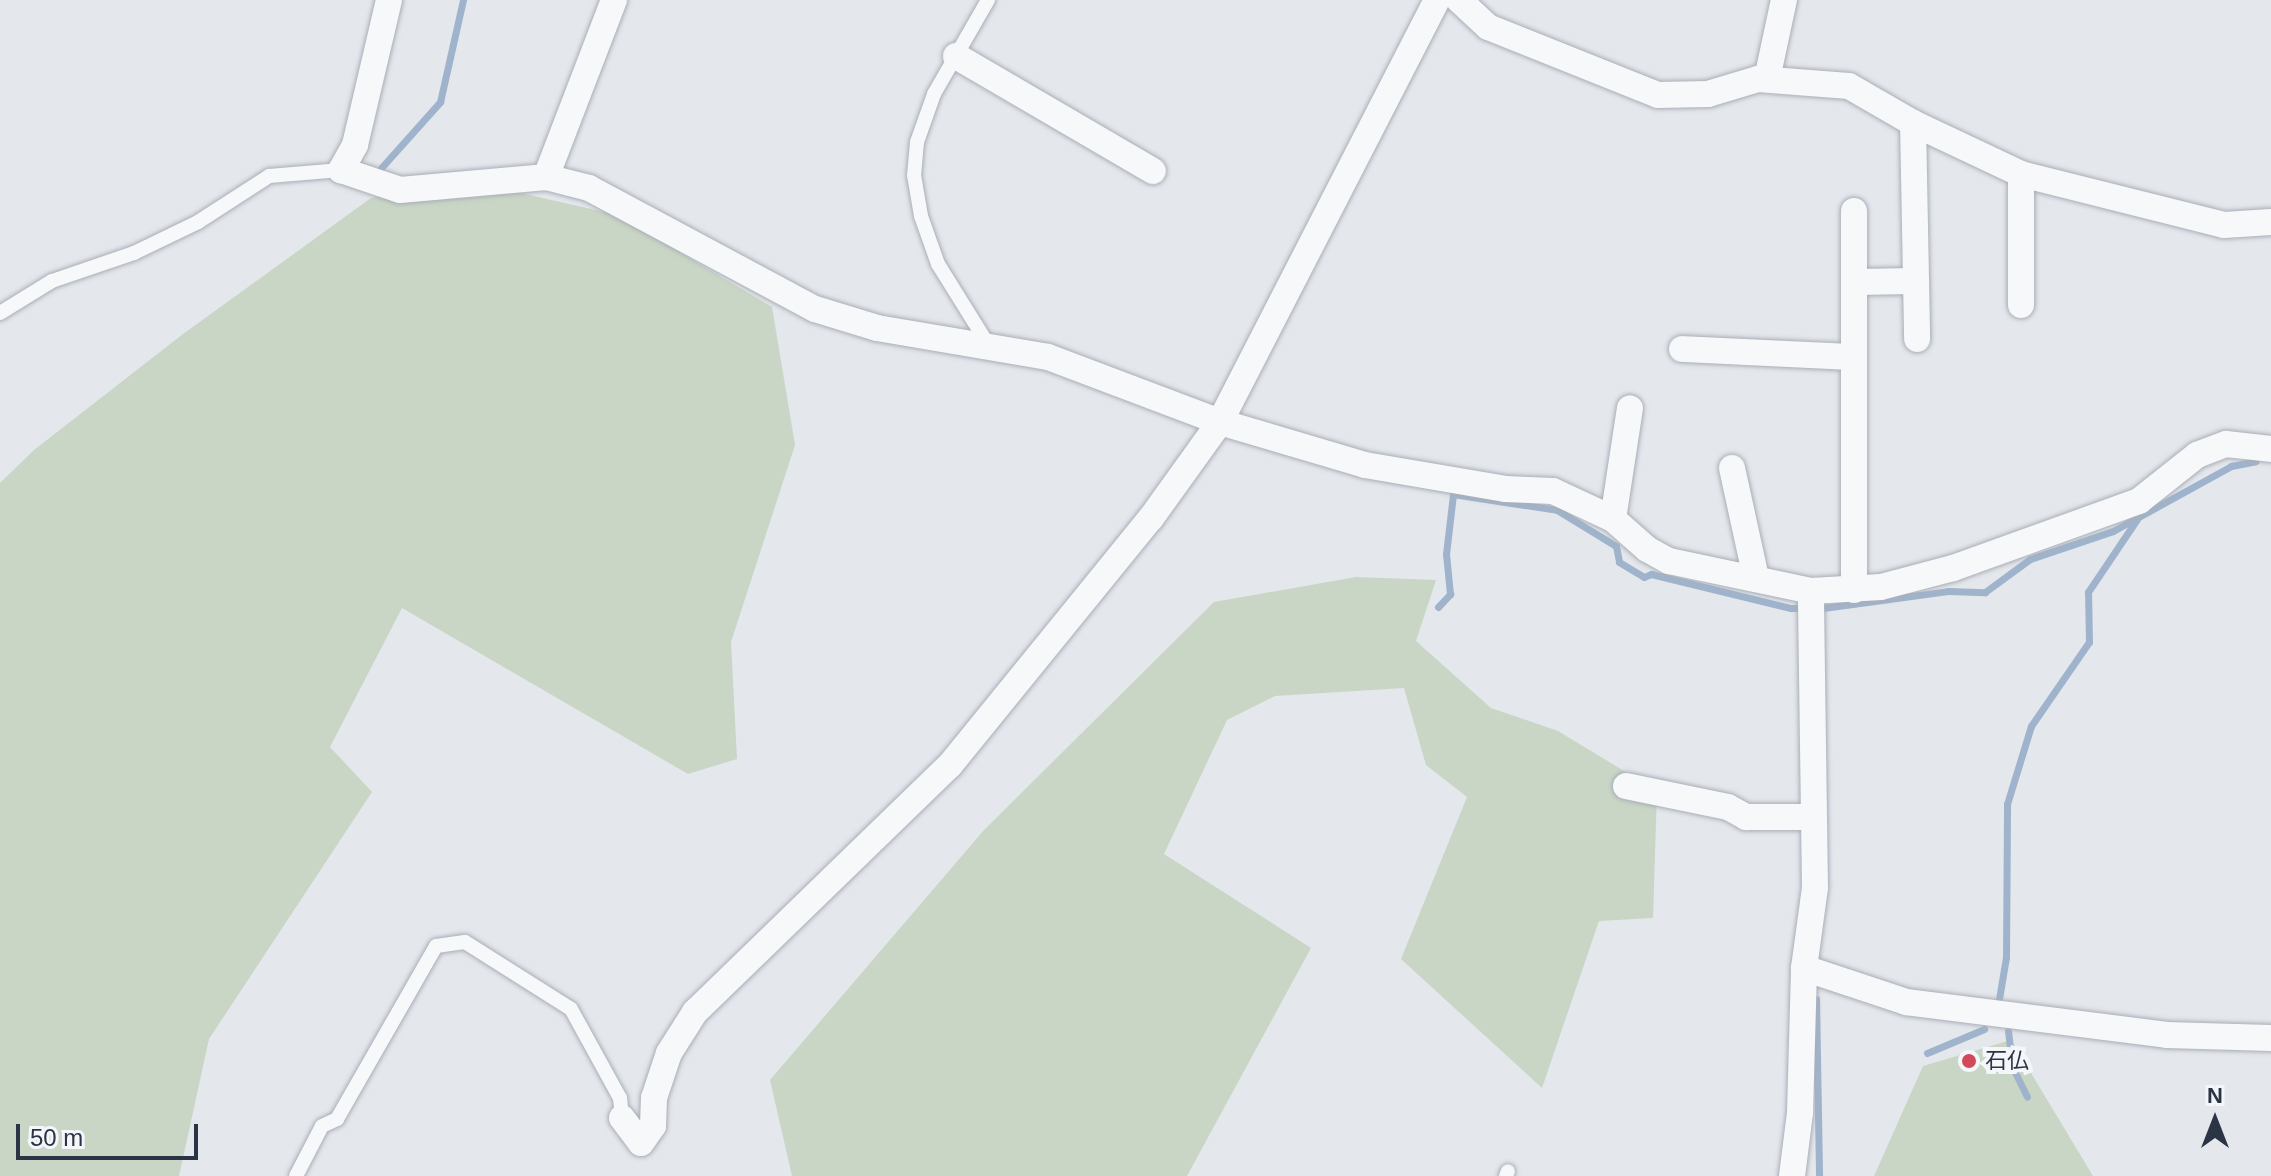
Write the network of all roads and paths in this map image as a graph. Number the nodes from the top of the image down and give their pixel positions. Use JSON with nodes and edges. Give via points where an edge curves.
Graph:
{"nodes":[{"id":1,"x":389,"y":0,"type":"edge"},
{"id":2,"x":614,"y":0,"type":"edge"},
{"id":3,"x":988,"y":0,"type":"edge"},
{"id":4,"x":1437,"y":0,"type":"edge"},
{"id":5,"x":1459,"y":0,"type":"edge"},
{"id":6,"x":1784,"y":0,"type":"edge"},
{"id":7,"x":956,"y":56,"type":"junction"},
{"id":8,"x":1767,"y":79,"type":"junction"},
{"id":9,"x":1913,"y":123,"type":"junction"},
{"id":10,"x":341,"y":170,"type":"junction"},
{"id":11,"x":1153,"y":171,"type":"dead end"},
{"id":12,"x":2021,"y":174,"type":"junction"},
{"id":13,"x":546,"y":177,"type":"junction"},
{"id":14,"x":1854,"y":211,"type":"dead end"},
{"id":15,"x":2271,"y":222,"type":"edge"},
{"id":16,"x":1916,"y":281,"type":"junction"},
{"id":17,"x":1854,"y":282,"type":"junction"},
{"id":18,"x":2021,"y":305,"type":"dead end"},
{"id":19,"x":0,"y":313,"type":"edge"},
{"id":20,"x":1917,"y":339,"type":"dead end"},
{"id":21,"x":989,"y":346,"type":"junction"},
{"id":22,"x":1682,"y":349,"type":"dead end"},
{"id":23,"x":1854,"y":357,"type":"junction"},
{"id":24,"x":1630,"y":408,"type":"dead end"},
{"id":25,"x":1220,"y":422,"type":"junction"},
{"id":26,"x":2271,"y":449,"type":"edge"},
{"id":27,"x":1732,"y":468,"type":"dead end"},
{"id":28,"x":1613,"y":519,"type":"junction"},
{"id":29,"x":1756,"y":578,"type":"junction"},
{"id":30,"x":1854,"y":590,"type":"junction"},
{"id":31,"x":1811,"y":592,"type":"junction"},
{"id":32,"x":1626,"y":786,"type":"dead end"},
{"id":33,"x":1811,"y":817,"type":"junction"},
{"id":34,"x":1804,"y":968,"type":"junction"},
{"id":35,"x":2271,"y":1038,"type":"edge"},
{"id":36,"x":622,"y":1118,"type":"joint"},
{"id":37,"x":296,"y":1176,"type":"edge"},
{"id":38,"x":1792,"y":1176,"type":"edge"}],
"edges":[{"from":1,"to":10,"type":"street","via":[[355,145]]},
{"from":2,"to":13,"type":"street"},
{"from":3,"to":7,"type":"lane"},
{"from":4,"to":25,"type":"street"},
{"from":5,"to":8,"type":"street","via":[[1488,27],[1658,95],[1708,94]]},
{"from":6,"to":8,"type":"street"},
{"from":7,"to":11,"type":"street"},
{"from":7,"to":21,"type":"lane","via":[[934,94],[917,142],[914,175],[938,264]]},
{"from":8,"to":9,"type":"street","via":[[1849,86]]},
{"from":9,"to":12,"type":"street"},
{"from":9,"to":16,"type":"street"},
{"from":10,"to":13,"type":"street","via":[[400,190]]},
{"from":10,"to":19,"type":"lane","via":[[269,176],[198,222],[134,253],[52,281]]},
{"from":12,"to":15,"type":"street","via":[[2224,225]]},
{"from":12,"to":18,"type":"street"},
{"from":13,"to":21,"type":"street","via":[[602,194],[815,309],[877,328]]},
{"from":14,"to":17,"type":"street"},
{"from":16,"to":17,"type":"street"},
{"from":16,"to":20,"type":"street"},
{"from":17,"to":23,"type":"street"},
{"from":21,"to":25,"type":"street","via":[[1048,357]]},
{"from":22,"to":23,"type":"street"},
{"from":23,"to":30,"type":"street"},
{"from":24,"to":28,"type":"street"},
{"from":25,"to":28,"type":"street","via":[[1365,465],[1505,489],[1553,491]]},
{"from":25,"to":36,"type":"street","via":[[1151,518],[950,765],[695,1012],[669,1053],[654,1098],[653,1126],[641,1143]]},
{"from":26,"to":30,"type":"street","via":[[2226,444],[2197,455],[2139,501],[1953,568]]},
{"from":27,"to":29,"type":"street"},
{"from":28,"to":29,"type":"street","via":[[1669,561]]},
{"from":29,"to":31,"type":"street"},
{"from":30,"to":31,"type":"street"},
{"from":31,"to":33,"type":"street"},
{"from":32,"to":33,"type":"street","via":[[1728,807],[1746,817]]},
{"from":33,"to":34,"type":"street","via":[[1815,888]]},
{"from":34,"to":35,"type":"street","via":[[1906,1002],[2167,1035]]},
{"from":34,"to":38,"type":"street","via":[[1800,1113]]},
{"from":36,"to":37,"type":"lane","via":[[620,1098],[571,1009],[465,942],[436,946],[337,1119],[322,1126]]}]}
